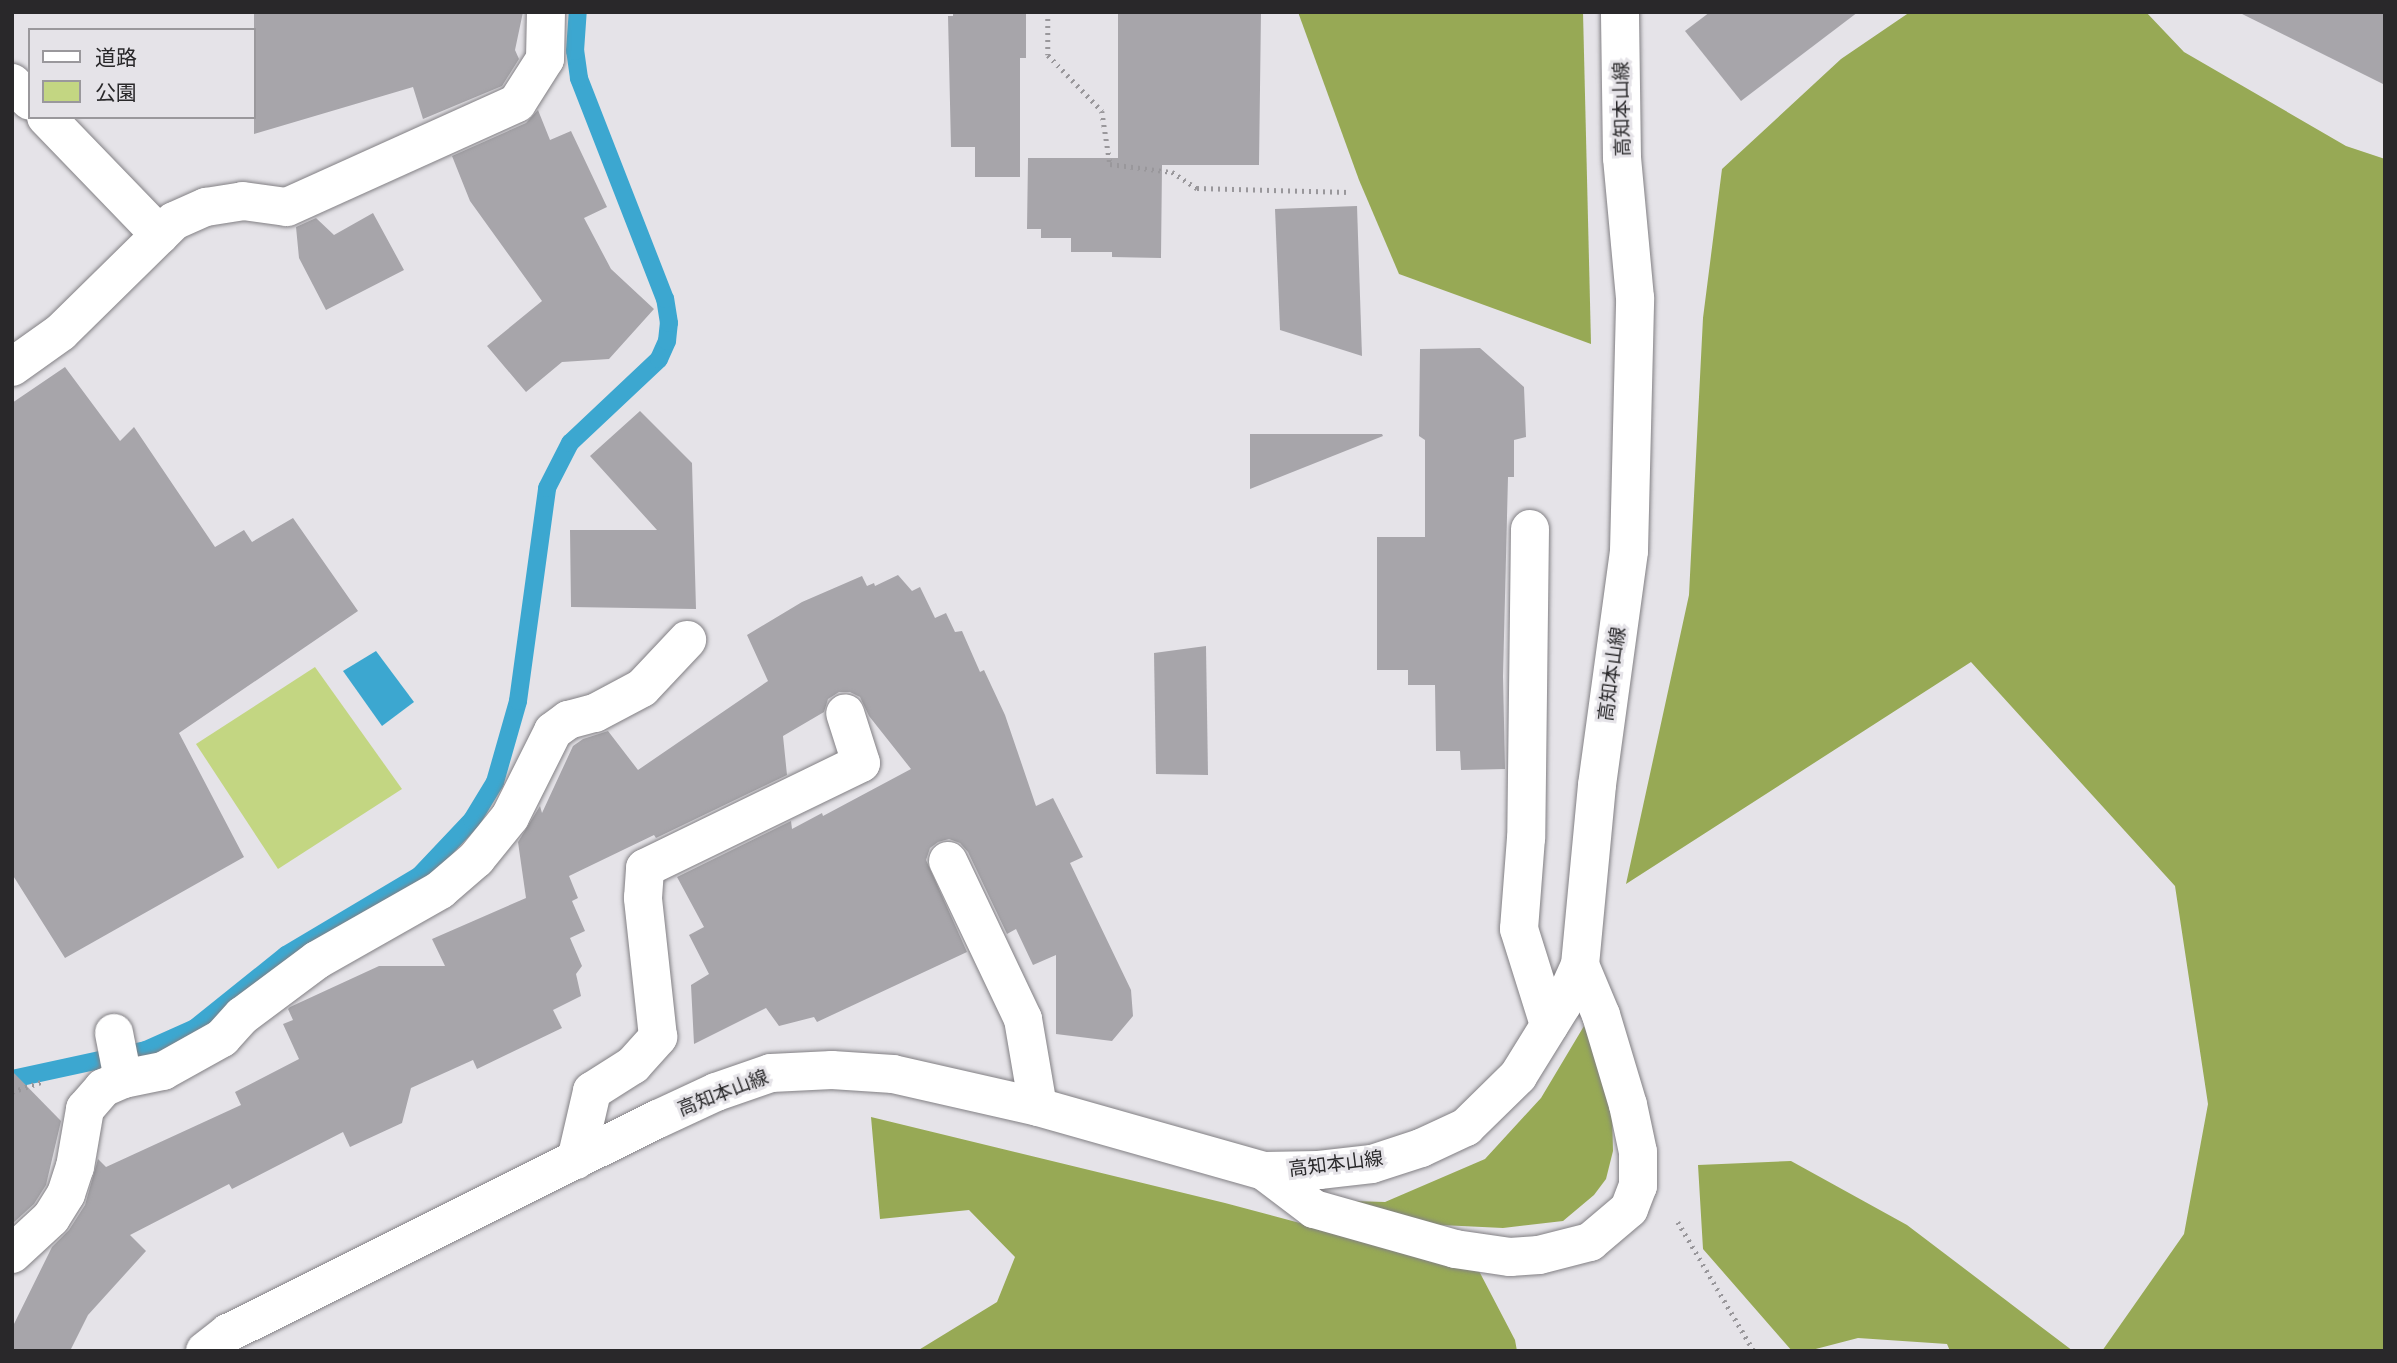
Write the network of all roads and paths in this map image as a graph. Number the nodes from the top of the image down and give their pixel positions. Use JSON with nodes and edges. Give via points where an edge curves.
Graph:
{"nodes":[{"id":1,"x":546,"y":12,"type":"edge"},
{"id":2,"x":1048,"y":12,"type":"edge"},
{"id":3,"x":1620,"y":12,"type":"edge"},
{"id":4,"x":12,"y":83,"type":"edge"},
{"id":5,"x":28,"y":99,"type":"edge"},
{"id":6,"x":48,"y":119,"type":"edge"},
{"id":7,"x":1350,"y":192,"type":"dead end"},
{"id":8,"x":160,"y":234,"type":"junction"},
{"id":9,"x":12,"y":367,"type":"edge"},
{"id":10,"x":1530,"y":529,"type":"dead end"},
{"id":11,"x":687,"y":640,"type":"dead end"},
{"id":12,"x":845,"y":713,"type":"dead end"},
{"id":13,"x":947,"y":861,"type":"dead end"},
{"id":14,"x":1580,"y":965,"type":"junction"},
{"id":15,"x":1549,"y":1025,"type":"junction"},
{"id":16,"x":114,"y":1033,"type":"dead end"},
{"id":17,"x":122,"y":1075,"type":"junction"},
{"id":18,"x":1038,"y":1107,"type":"junction"},
{"id":19,"x":576,"y":1160,"type":"junction"},
{"id":20,"x":1264,"y":1171,"type":"junction"},
{"id":21,"x":1634,"y":1195,"type":"junction"},
{"id":22,"x":12,"y":1254,"type":"edge"},
{"id":23,"x":205,"y":1351,"type":"edge"},
{"id":24,"x":1754,"y":1351,"type":"edge"}],
"edges":[{"from":1,"to":8,"type":"street","via":[[545,59],[517,103],[287,207],[243,201],[206,207],[174,221]]},
{"from":2,"to":7,"type":"path","via":[[1048,55],[1102,111],[1110,164],[1172,172],[1197,188]]},
{"from":3,"to":14,"type":"street","name":"高知本山線","via":[[1622,158],[1635,298],[1629,551],[1597,785]]},
{"from":4,"to":5,"type":"street"},
{"from":6,"to":8,"type":"street"},
{"from":8,"to":9,"type":"street","via":[[61,332]]},
{"from":10,"to":15,"type":"street","via":[[1526,838],[1518,929]]},
{"from":11,"to":17,"type":"street","via":[[642,688],[553,731],[510,817],[476,859],[440,890],[317,960],[242,1016],[222,1038],[163,1071]]},
{"from":12,"to":19,"type":"street","via":[[861,763],[645,868],[643,898],[657,1037],[633,1065],[592,1091]]},
{"from":13,"to":18,"type":"street","via":[[1023,1019]]},
{"from":14,"to":15,"type":"street","name":"高知本山線"},
{"from":14,"to":21,"type":"street","via":[[1601,1014],[1628,1105],[1638,1152]]},
{"from":15,"to":20,"type":"street","name":"高知本山線","via":[[1518,1076],[1466,1127],[1372,1164]]},
{"from":16,"to":17,"type":"street"},
{"from":17,"to":22,"type":"street","via":[[85,1109],[66,1194],[51,1218]]},
{"from":18,"to":19,"type":"street","name":"高知本山線","via":[[893,1074],[771,1073],[716,1092]]},
{"from":18,"to":20,"type":"street","name":"高知本山線"},
{"from":19,"to":23,"type":"street","name":"高知本山線","via":[[228,1333]]},
{"from":20,"to":21,"type":"street","via":[[1314,1209],[1455,1249],[1510,1257],[1590,1242],[1629,1209]]},
{"from":21,"to":24,"type":"path","via":[[1675,1217]]}]}
